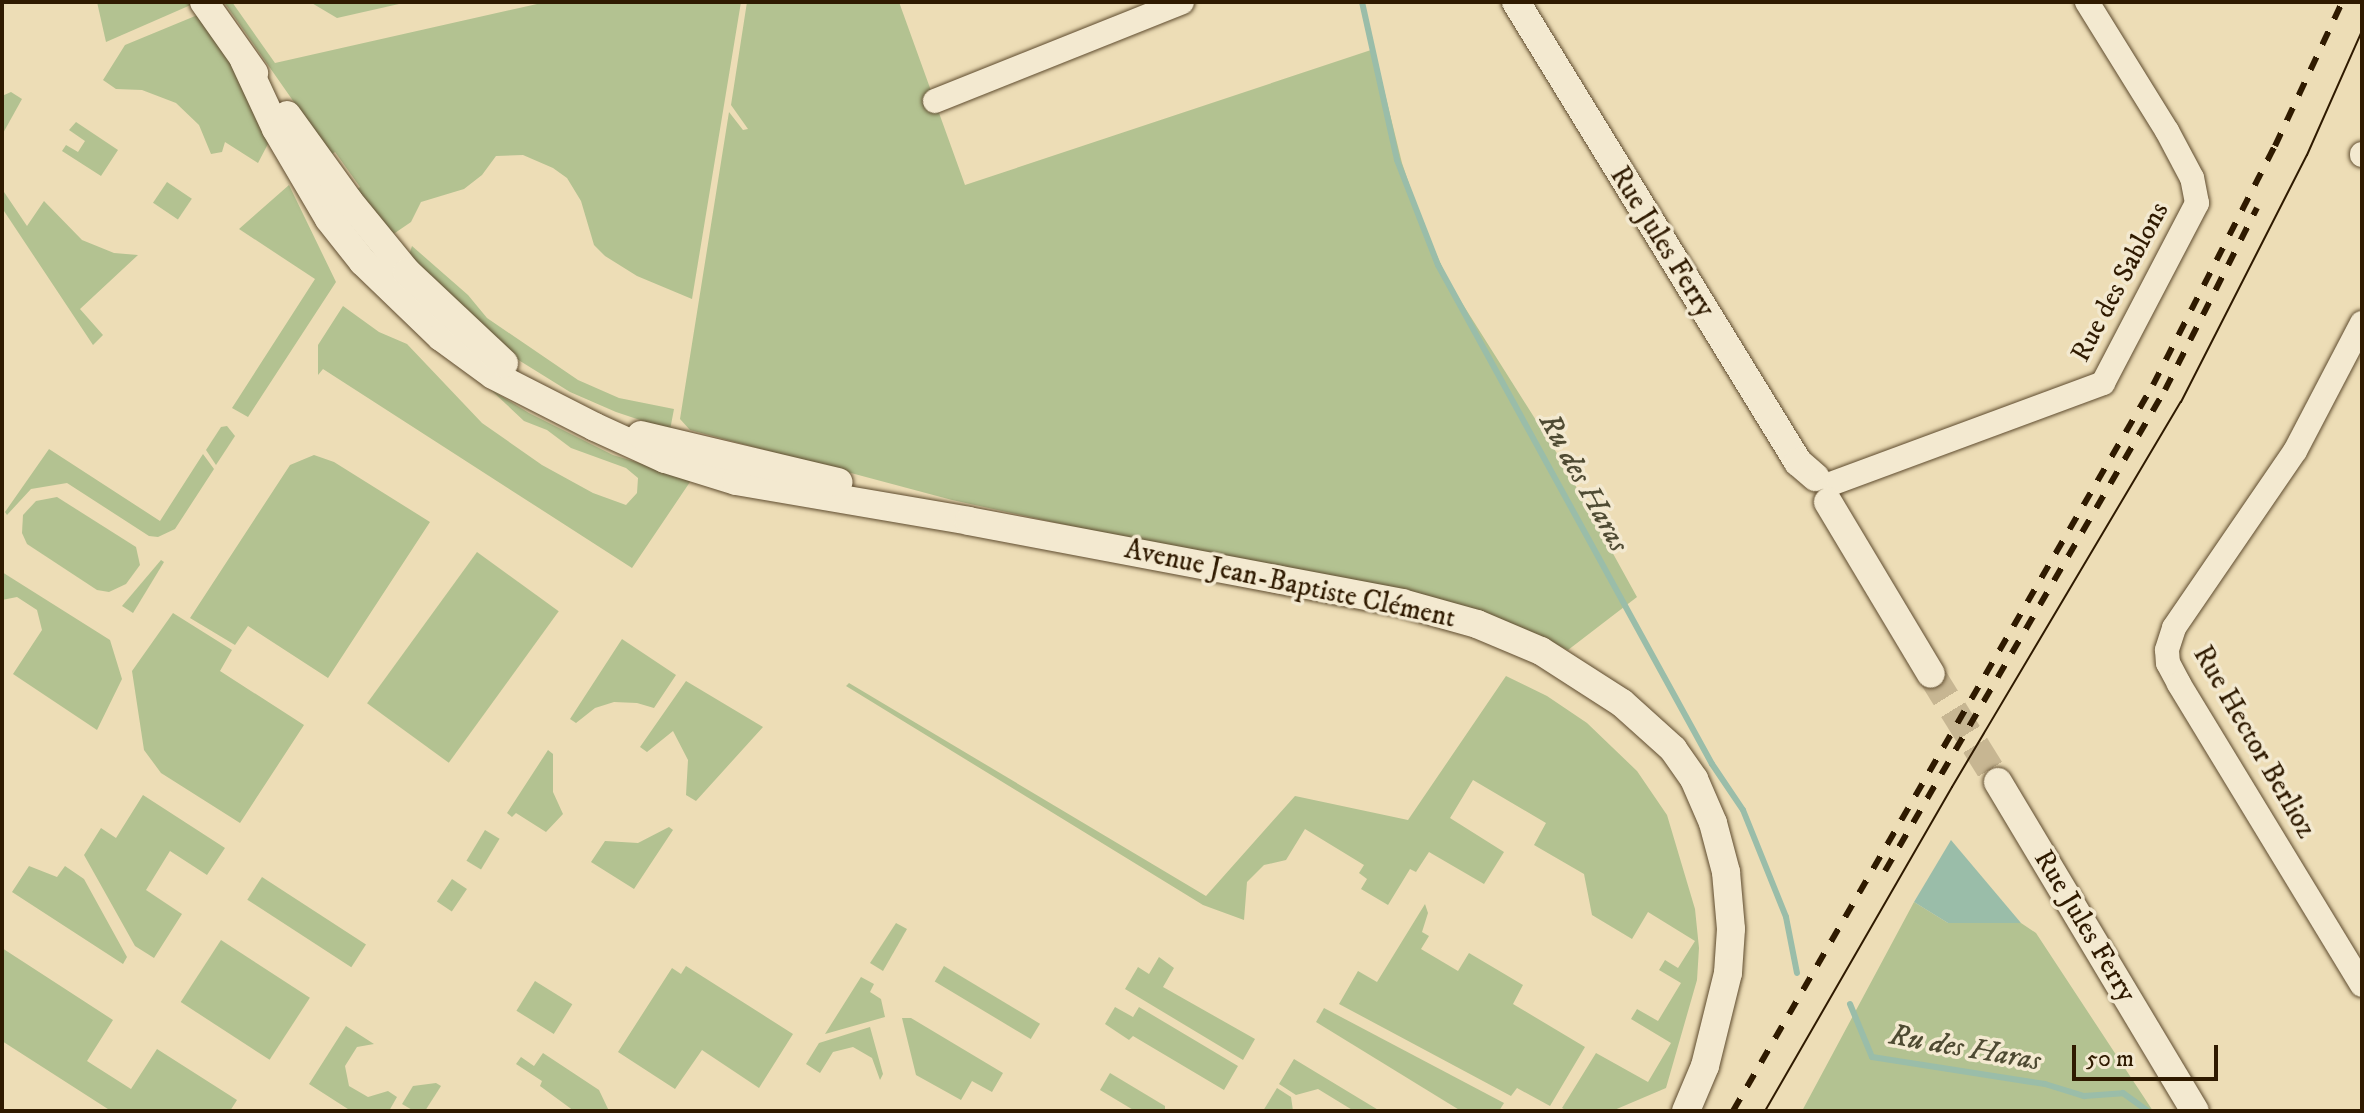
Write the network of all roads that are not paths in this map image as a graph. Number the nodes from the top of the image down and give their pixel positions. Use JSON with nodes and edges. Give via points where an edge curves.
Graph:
{"nodes":[{"id":1,"x":204,"y":2,"type":"edge"},
{"id":2,"x":1182,"y":2,"type":"edge"},
{"id":3,"x":1516,"y":2,"type":"edge"},
{"id":4,"x":2087,"y":2,"type":"edge"},
{"id":5,"x":935,"y":101,"type":"dead end"},
{"id":6,"x":2362,"y":323,"type":"edge"},
{"id":7,"x":1825,"y":487,"type":"junction"},
{"id":8,"x":1931,"y":674,"type":"tunnel mouth"},
{"id":9,"x":1998,"y":782,"type":"tunnel mouth"},
{"id":10,"x":2362,"y":985,"type":"edge"},
{"id":11,"x":1686,"y":1111,"type":"edge"},
{"id":12,"x":2195,"y":1111,"type":"edge"}],
"edges":[{"from":1,"to":11,"type":"street","name":"Avenue Jean-Baptiste Clément","via":[[244,60],[276,129],[329,219],[363,262],[441,337],[493,375],[595,427],[750,460],[916,502],[969,521],[1307,583],[1477,624],[1564,664],[1649,724],[1694,779],[1726,872],[1728,973],[1705,1066]]},
{"from":2,"to":5,"type":"street"},
{"from":3,"to":7,"type":"street","name":"Rue Jules Ferry","via":[[1798,462]]},
{"from":4,"to":7,"type":"street","name":"Rue des Sablons","via":[[2167,131],[2192,178],[2197,203],[2103,383]]},
{"from":6,"to":10,"type":"street","name":"Rue Hector Berlioz","via":[[2295,451],[2174,628],[2167,650],[2179,684]]},
{"from":7,"to":8,"type":"street","name":"Rue Jules Ferry"},
{"from":9,"to":12,"type":"street","name":"Rue Jules Ferry"}]}
